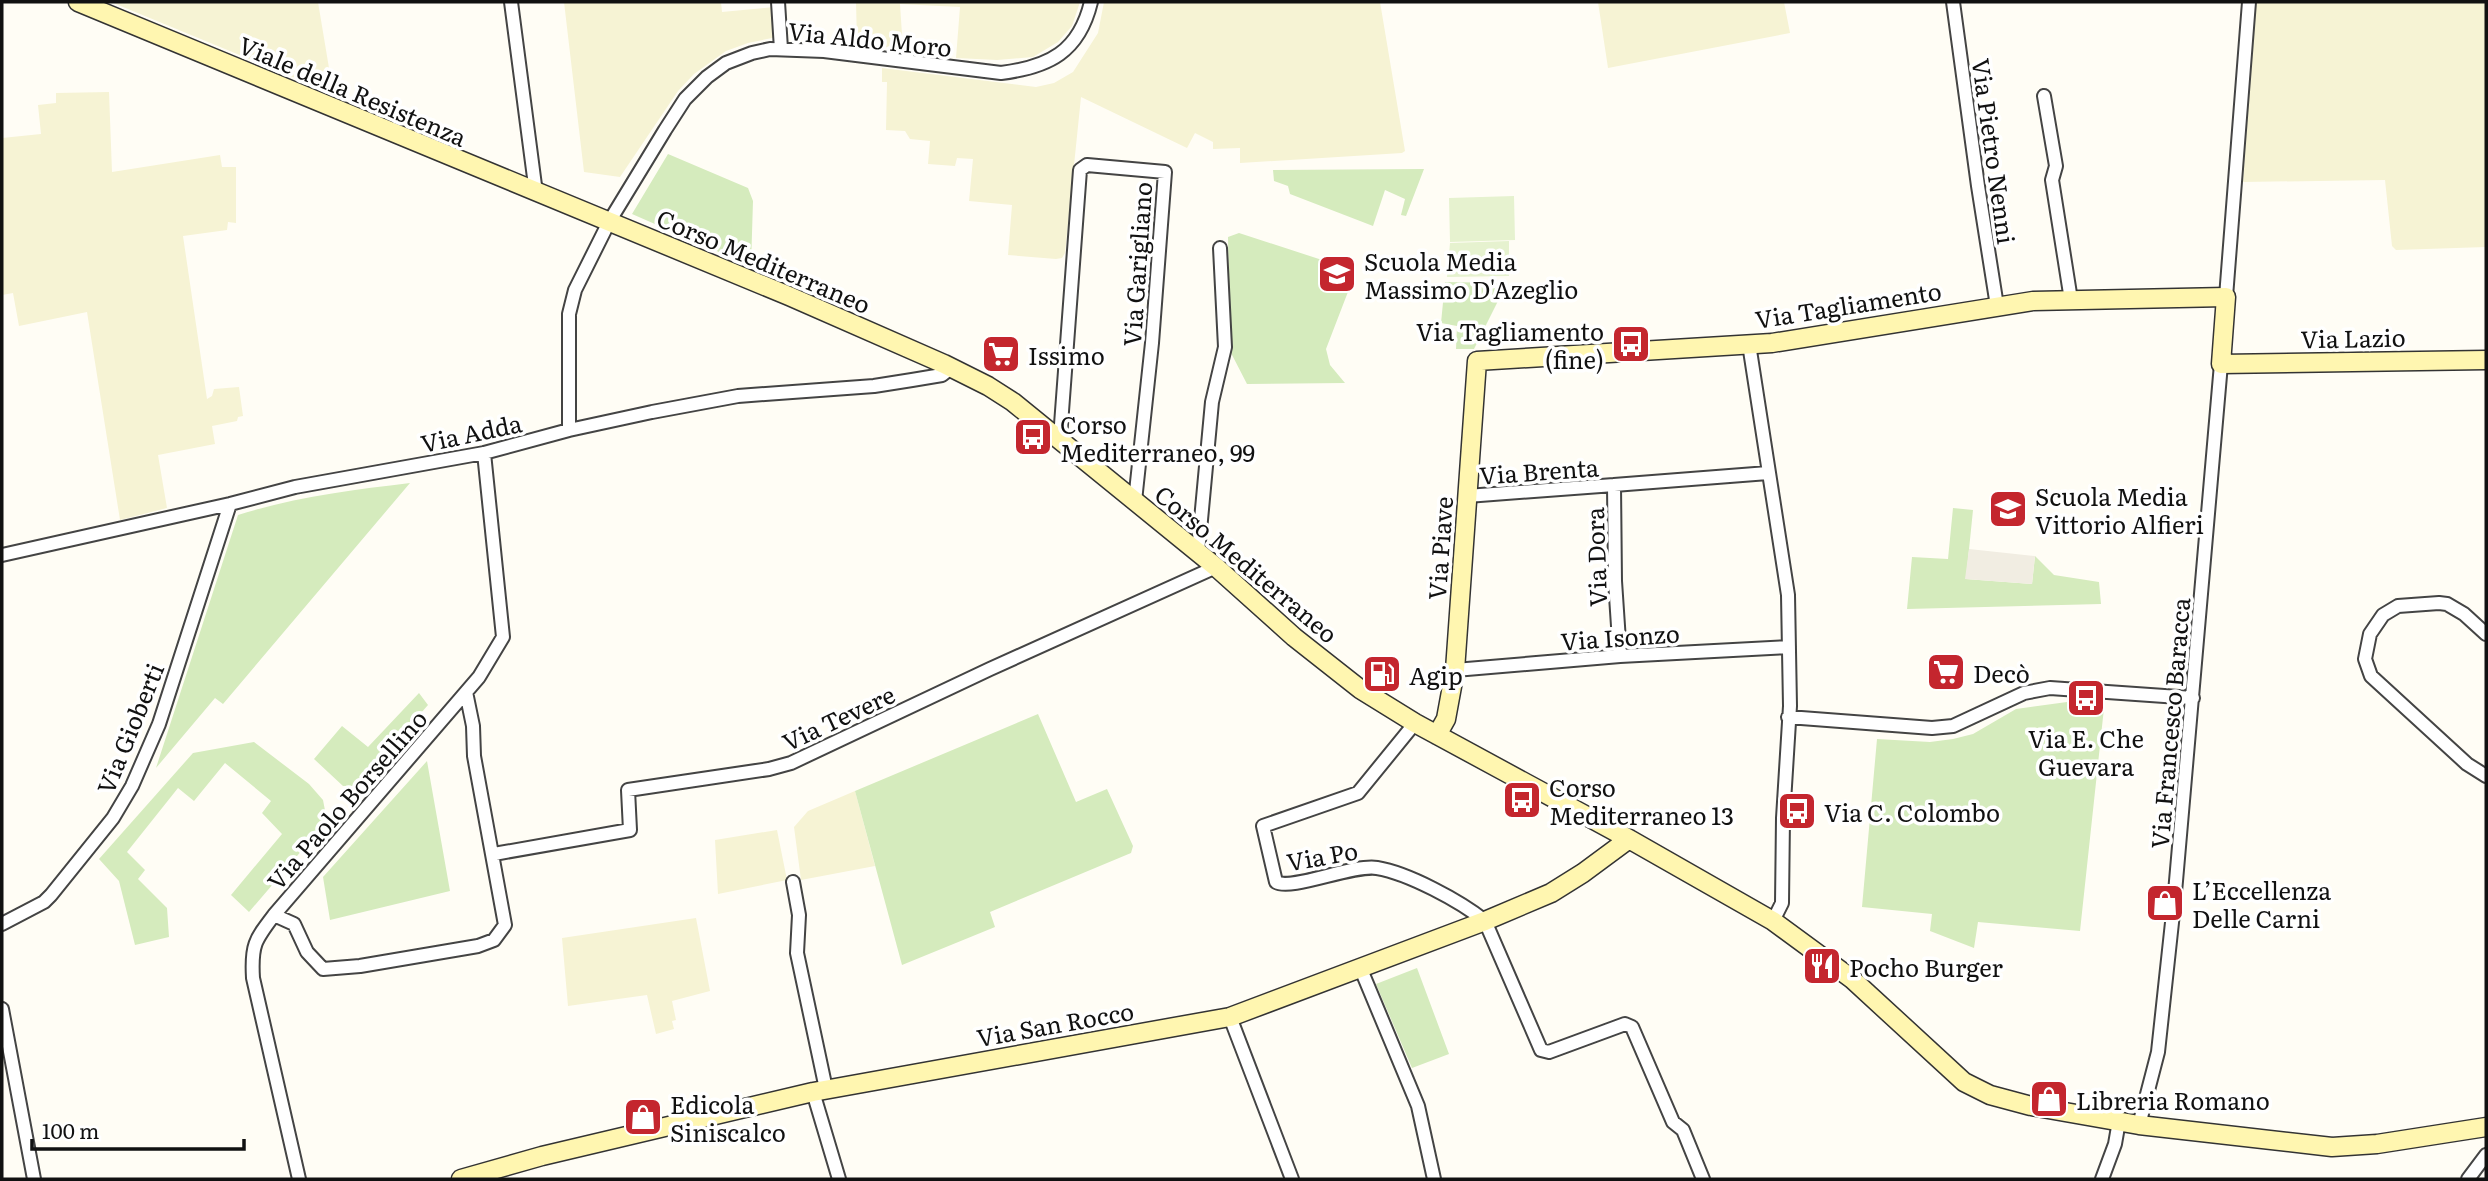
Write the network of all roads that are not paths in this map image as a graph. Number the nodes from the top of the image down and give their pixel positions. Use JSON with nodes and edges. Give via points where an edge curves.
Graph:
{"nodes":[{"id":1,"x":78,"y":2,"type":"edge"},
{"id":2,"x":511,"y":2,"type":"edge"},
{"id":3,"x":778,"y":2,"type":"edge"},
{"id":4,"x":1091,"y":2,"type":"edge"},
{"id":5,"x":1953,"y":2,"type":"edge"},
{"id":6,"x":2249,"y":2,"type":"edge"},
{"id":7,"x":781,"y":49,"type":"junction"},
{"id":8,"x":2044,"y":96,"type":"dead end"},
{"id":9,"x":536,"y":193,"type":"junction"},
{"id":10,"x":609,"y":222,"type":"junction"},
{"id":11,"x":1220,"y":248,"type":"dead end"},
{"id":12,"x":2226,"y":297,"type":"junction"},
{"id":13,"x":2071,"y":300,"type":"junction"},
{"id":14,"x":1997,"y":306,"type":"junction"},
{"id":15,"x":1749,"y":344,"type":"junction"},
{"id":16,"x":2486,"y":360,"type":"edge"},
{"id":17,"x":1477,"y":361,"type":"joint"},
{"id":18,"x":2221,"y":364,"type":"junction"},
{"id":19,"x":951,"y":368,"type":"junction"},
{"id":20,"x":569,"y":430,"type":"junction"},
{"id":21,"x":1060,"y":438,"type":"junction"},
{"id":22,"x":484,"y":453,"type":"junction"},
{"id":23,"x":1768,"y":473,"type":"junction"},
{"id":24,"x":1614,"y":485,"type":"junction"},
{"id":25,"x":1467,"y":496,"type":"junction"},
{"id":26,"x":1135,"y":501,"type":"junction"},
{"id":27,"x":230,"y":504,"type":"junction"},
{"id":28,"x":1198,"y":552,"type":"junction"},
{"id":29,"x":2,"y":555,"type":"edge"},
{"id":30,"x":1216,"y":567,"type":"junction"},
{"id":31,"x":2486,"y":634,"type":"edge"},
{"id":32,"x":1789,"y":647,"type":"junction"},
{"id":33,"x":1620,"y":656,"type":"junction"},
{"id":34,"x":1455,"y":670,"type":"junction"},
{"id":35,"x":466,"y":692,"type":"junction"},
{"id":36,"x":2193,"y":698,"type":"junction"},
{"id":37,"x":1788,"y":718,"type":"junction"},
{"id":38,"x":1415,"y":723,"type":"junction"},
{"id":39,"x":1437,"y":735,"type":"junction"},
{"id":40,"x":2486,"y":776,"type":"edge"},
{"id":41,"x":1629,"y":839,"type":"junction"},
{"id":42,"x":494,"y":854,"type":"junction"},
{"id":43,"x":793,"y":883,"type":"dead end"},
{"id":44,"x":274,"y":915,"type":"junction"},
{"id":45,"x":1485,"y":921,"type":"junction"},
{"id":46,"x":1773,"y":921,"type":"junction"},
{"id":47,"x":2,"y":924,"type":"edge"},
{"id":48,"x":1360,"y":967,"type":"junction"},
{"id":49,"x":2,"y":1009,"type":"edge"},
{"id":50,"x":1230,"y":1017,"type":"junction"},
{"id":51,"x":820,"y":1091,"type":"junction"},
{"id":52,"x":2119,"y":1121,"type":"junction"},
{"id":53,"x":2139,"y":1125,"type":"junction"},
{"id":54,"x":2486,"y":1127,"type":"edge"},
{"id":55,"x":2486,"y":1155,"type":"edge"},
{"id":56,"x":504,"y":1173,"type":"edge"},
{"id":57,"x":34,"y":1179,"type":"edge"},
{"id":58,"x":299,"y":1179,"type":"edge"},
{"id":59,"x":461,"y":1179,"type":"edge"},
{"id":60,"x":839,"y":1179,"type":"edge"},
{"id":61,"x":1292,"y":1179,"type":"edge"},
{"id":62,"x":1434,"y":1179,"type":"edge"},
{"id":63,"x":1703,"y":1179,"type":"edge"},
{"id":64,"x":2102,"y":1179,"type":"edge"},
{"id":65,"x":2468,"y":1179,"type":"edge"}],
"edges":[{"from":1,"to":9,"type":"main road","name":"Viale della Resistenza"},
{"from":2,"to":9,"type":"street"},
{"from":3,"to":7,"type":"street"},
{"from":4,"to":7,"type":"street","name":"Via Aldo Moro","via":[[1076,39],[1059,55],[1027,70],[1002,73]]},
{"from":5,"to":14,"type":"street","name":"Via Pietro Nenni"},
{"from":6,"to":12,"type":"street"},
{"from":7,"to":10,"type":"street","name":"Via Aldo Moro","via":[[726,63],[696,87]]},
{"from":8,"to":13,"type":"street"},
{"from":9,"to":10,"type":"main road","name":"Viale della Resistenza"},
{"from":10,"to":19,"type":"main road","name":"Corso Mediterraneo"},
{"from":10,"to":20,"type":"street","name":"Via Aldo Moro","via":[[575,290],[569,314]]},
{"from":11,"to":28,"type":"street","via":[[1224,347],[1212,402]]},
{"from":12,"to":13,"type":"main road","name":"Via Tagliamento"},
{"from":12,"to":18,"type":"main road"},
{"from":13,"to":14,"type":"main road","name":"Via Tagliamento"},
{"from":14,"to":15,"type":"main road","name":"Via Tagliamento"},
{"from":15,"to":17,"type":"main road","name":"Via Tagliamento"},
{"from":15,"to":23,"type":"street"},
{"from":16,"to":18,"type":"main road","name":"Via Lazio"},
{"from":17,"to":25,"type":"main road","name":"Via Piave"},
{"from":18,"to":36,"type":"street","name":"Via Francesco Baracca"},
{"from":19,"to":20,"type":"street","name":"Via Adda","via":[[942,375],[874,386],[738,396]]},
{"from":19,"to":21,"type":"main road","name":"Corso Mediterraneo","via":[[988,386]]},
{"from":20,"to":22,"type":"street","name":"Via Adda"},
{"from":21,"to":26,"type":"main road","name":"Corso Mediterraneo"},
{"from":21,"to":26,"type":"street","name":"Via Garigliano","via":[[1080,170],[1087,165],[1165,172],[1153,343]]},
{"from":22,"to":27,"type":"street","name":"Via Adda","via":[[295,487]]},
{"from":22,"to":35,"type":"street","name":"Via Paolo Borsellino","via":[[503,637]]},
{"from":23,"to":24,"type":"street","name":"Via Dora"},
{"from":23,"to":32,"type":"street","via":[[1788,595]]},
{"from":24,"to":25,"type":"street","name":"Via Brenta"},
{"from":24,"to":33,"type":"street","name":"Via Dora"},
{"from":25,"to":34,"type":"main road","name":"Via Piave"},
{"from":26,"to":28,"type":"main road","name":"Corso Mediterraneo"},
{"from":27,"to":29,"type":"street","name":"Via Adda"},
{"from":27,"to":47,"type":"street","name":"Via Gioberti","via":[[159,724],[132,786],[113,818],[51,895]]},
{"from":28,"to":30,"type":"main road","name":"Corso Mediterraneo"},
{"from":30,"to":38,"type":"main road","name":"Corso Mediterraneo","via":[[1360,689]]},
{"from":30,"to":42,"type":"street","name":"Via Tevere","via":[[791,763],[628,790],[631,830]]},
{"from":31,"to":40,"type":"street","via":[[2447,604],[2398,606],[2383,615],[2370,634],[2365,659],[2371,676]]},
{"from":32,"to":33,"type":"street","name":"Via Isonzo"},
{"from":32,"to":37,"type":"street"},
{"from":33,"to":34,"type":"street","name":"Via Isonzo"},
{"from":34,"to":39,"type":"main road","name":"Via Piave","via":[[1446,719]]},
{"from":35,"to":42,"type":"street"},
{"from":35,"to":44,"type":"street","name":"Via Paolo Borsellino"},
{"from":36,"to":37,"type":"street","via":[[2050,688],[2024,694],[1953,726],[1932,728]]},
{"from":36,"to":53,"type":"street","name":"Via Francesco Baracca","via":[[2158,1052]]},
{"from":37,"to":46,"type":"street","via":[[1782,903]]},
{"from":38,"to":39,"type":"main road","name":"Corso Mediterraneo"},
{"from":38,"to":45,"type":"street","name":"Via Po","via":[[1358,793],[1263,826],[1276,882],[1286,885],[1377,867],[1446,895]]},
{"from":39,"to":41,"type":"main road","name":"Corso Mediterraneo"},
{"from":41,"to":45,"type":"main road","name":"Via San Rocco","via":[[1552,893]]},
{"from":41,"to":46,"type":"main road","name":"Corso Mediterraneo"},
{"from":42,"to":44,"type":"street","via":[[505,925],[494,940],[478,946],[323,969],[307,951],[294,924]]},
{"from":43,"to":51,"type":"street","via":[[799,915],[797,953]]},
{"from":44,"to":58,"type":"street","name":"Via Paolo Borsellino","via":[[251,955],[253,978]]},
{"from":45,"to":48,"type":"main road","name":"Via San Rocco"},
{"from":45,"to":63,"type":"street","via":[[1541,1050],[1549,1052],[1625,1024],[1632,1027],[1672,1122],[1683,1130]]},
{"from":46,"to":52,"type":"main road","name":"Corso Mediterraneo","via":[[1852,979],[1964,1082],[1990,1096],[2031,1107]]},
{"from":48,"to":50,"type":"main road","name":"Via San Rocco"},
{"from":48,"to":62,"type":"street","via":[[1418,1106]]},
{"from":49,"to":57,"type":"street"},
{"from":50,"to":51,"type":"main road","name":"Via San Rocco"},
{"from":50,"to":61,"type":"street"},
{"from":51,"to":56,"type":"main road","name":"Via San Rocco"},
{"from":51,"to":60,"type":"street"},
{"from":52,"to":53,"type":"main road","name":"Corso Mediterraneo"},
{"from":52,"to":64,"type":"street"},
{"from":53,"to":54,"type":"main road","name":"Corso Mediterraneo","via":[[2332,1147]]},
{"from":55,"to":65,"type":"street"},
{"from":56,"to":59,"type":"main road","name":"Via San Rocco"}]}
